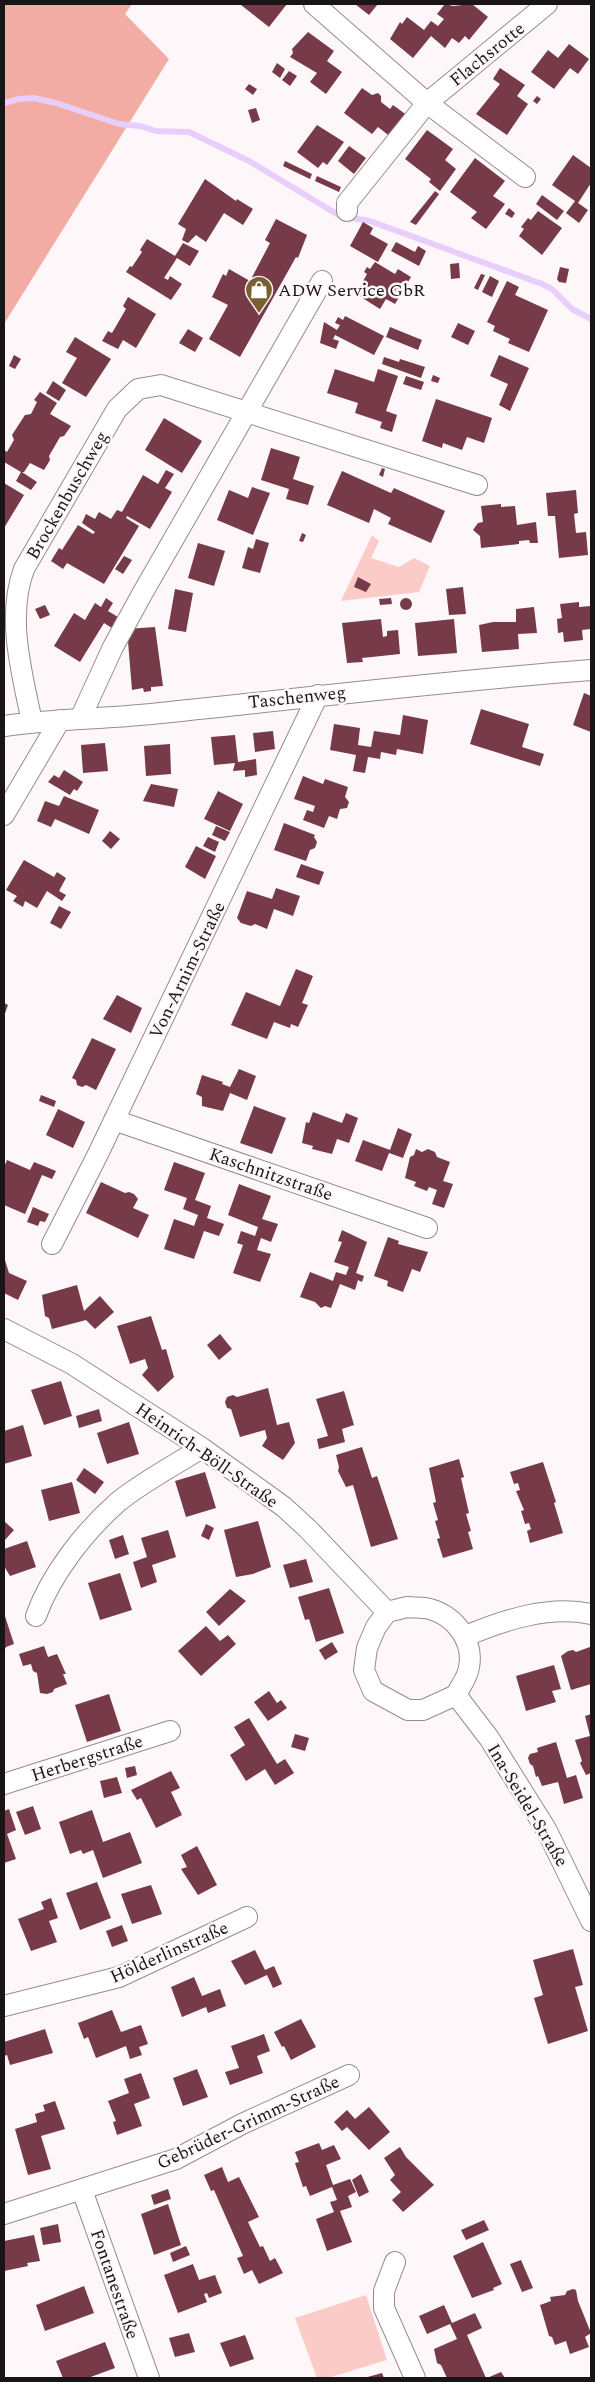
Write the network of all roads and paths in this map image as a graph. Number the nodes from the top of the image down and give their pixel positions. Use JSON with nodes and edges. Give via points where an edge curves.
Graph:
{"nodes":[{"id":1,"x":314,"y":4,"type":"edge"},
{"id":2,"x":547,"y":4,"type":"edge"},
{"id":3,"x":427,"y":103,"type":"junction"},
{"id":4,"x":525,"y":177,"type":"dead end"},
{"id":5,"x":347,"y":211,"type":"dead end"},
{"id":6,"x":322,"y":281,"type":"dead end"},
{"id":7,"x":245,"y":412,"type":"junction"},
{"id":8,"x":477,"y":485,"type":"dead end"},
{"id":9,"x":591,"y":670,"type":"edge"},
{"id":10,"x":318,"y":695,"type":"junction"},
{"id":11,"x":70,"y":720,"type":"junction"},
{"id":12,"x":32,"y":722,"type":"junction"},
{"id":13,"x":4,"y":726,"type":"edge"},
{"id":14,"x":4,"y":816,"type":"edge"},
{"id":15,"x":114,"y":1120,"type":"junction"},
{"id":16,"x":427,"y":1228,"type":"dead end"},
{"id":17,"x":52,"y":1244,"type":"dead end"},
{"id":18,"x":4,"y":1329,"type":"edge"},
{"id":19,"x":202,"y":1448,"type":"junction"},
{"id":20,"x":387,"y":1612,"type":"junction"},
{"id":21,"x":591,"y":1614,"type":"edge"},
{"id":22,"x":36,"y":1616,"type":"dead end"},
{"id":23,"x":466,"y":1636,"type":"junction"},
{"id":24,"x":456,"y":1695,"type":"junction"},
{"id":25,"x":170,"y":1732,"type":"dead end"},
{"id":26,"x":4,"y":1784,"type":"edge"},
{"id":27,"x":247,"y":1917,"type":"dead end"},
{"id":28,"x":591,"y":1921,"type":"edge"},
{"id":29,"x":4,"y":2006,"type":"edge"},
{"id":30,"x":349,"y":2075,"type":"dead end"},
{"id":31,"x":82,"y":2190,"type":"junction"},
{"id":32,"x":4,"y":2214,"type":"edge"},
{"id":33,"x":395,"y":2262,"type":"dead end"},
{"id":34,"x":149,"y":2378,"type":"edge"},
{"id":35,"x":415,"y":2378,"type":"edge"}],
"edges":[{"from":1,"to":3,"type":"street"},
{"from":2,"to":3,"type":"street","name":"Flachsrotte"},
{"from":3,"to":4,"type":"street"},
{"from":3,"to":5,"type":"street","name":"Flachsrotte","via":[[348,203]]},
{"from":6,"to":7,"type":"street"},
{"from":7,"to":8,"type":"street","name":"Brockenbuschweg"},
{"from":7,"to":11,"type":"street"},
{"from":7,"to":12,"type":"street","name":"Brockenbuschweg","via":[[161,385],[138,389],[117,409],[24,570],[18,586],[18,653]]},
{"from":9,"to":10,"type":"street","name":"Taschenweg"},
{"from":10,"to":11,"type":"street","name":"Taschenweg"},
{"from":10,"to":15,"type":"street","name":"Von-Arnim-Straße"},
{"from":11,"to":12,"type":"street","name":"Taschenweg"},
{"from":11,"to":14,"type":"street"},
{"from":12,"to":13,"type":"street","name":"Taschenweg"},
{"from":15,"to":16,"type":"street","name":"Kaschnitzstraße"},
{"from":15,"to":17,"type":"street","name":"Von-Arnim-Straße"},
{"from":18,"to":19,"type":"street","name":"Heinrich-Böll-Straße","via":[[72,1364]]},
{"from":19,"to":20,"type":"street","name":"Heinrich-Böll-Straße","via":[[288,1511]]},
{"from":19,"to":22,"type":"street","via":[[119,1502],[70,1554],[44,1592]]},
{"from":20,"to":23,"type":"street","via":[[407,1607],[430,1609],[451,1619]]},
{"from":20,"to":24,"type":"street","via":[[367,1648],[364,1670],[373,1691],[408,1710],[423,1710]]},
{"from":21,"to":23,"type":"street","via":[[577,1611],[518,1617]]},
{"from":23,"to":24,"type":"street","via":[[469,1668]]},
{"from":24,"to":28,"type":"street","name":"Ina-Seidel-Straße","via":[[489,1738],[546,1829]]},
{"from":25,"to":26,"type":"street","name":"Herbergstraße"},
{"from":27,"to":29,"type":"street","name":"Hölderlinstraße","via":[[119,1977]]},
{"from":30,"to":31,"type":"street","name":"Gebrüder-Grimm-Straße","via":[[242,2124],[176,2159]]},
{"from":31,"to":32,"type":"street","name":"Gebrüder-Grimm-Straße"},
{"from":31,"to":34,"type":"street","name":"Fontanestraße"},
{"from":33,"to":35,"type":"street","via":[[384,2291],[384,2308]]}]}
